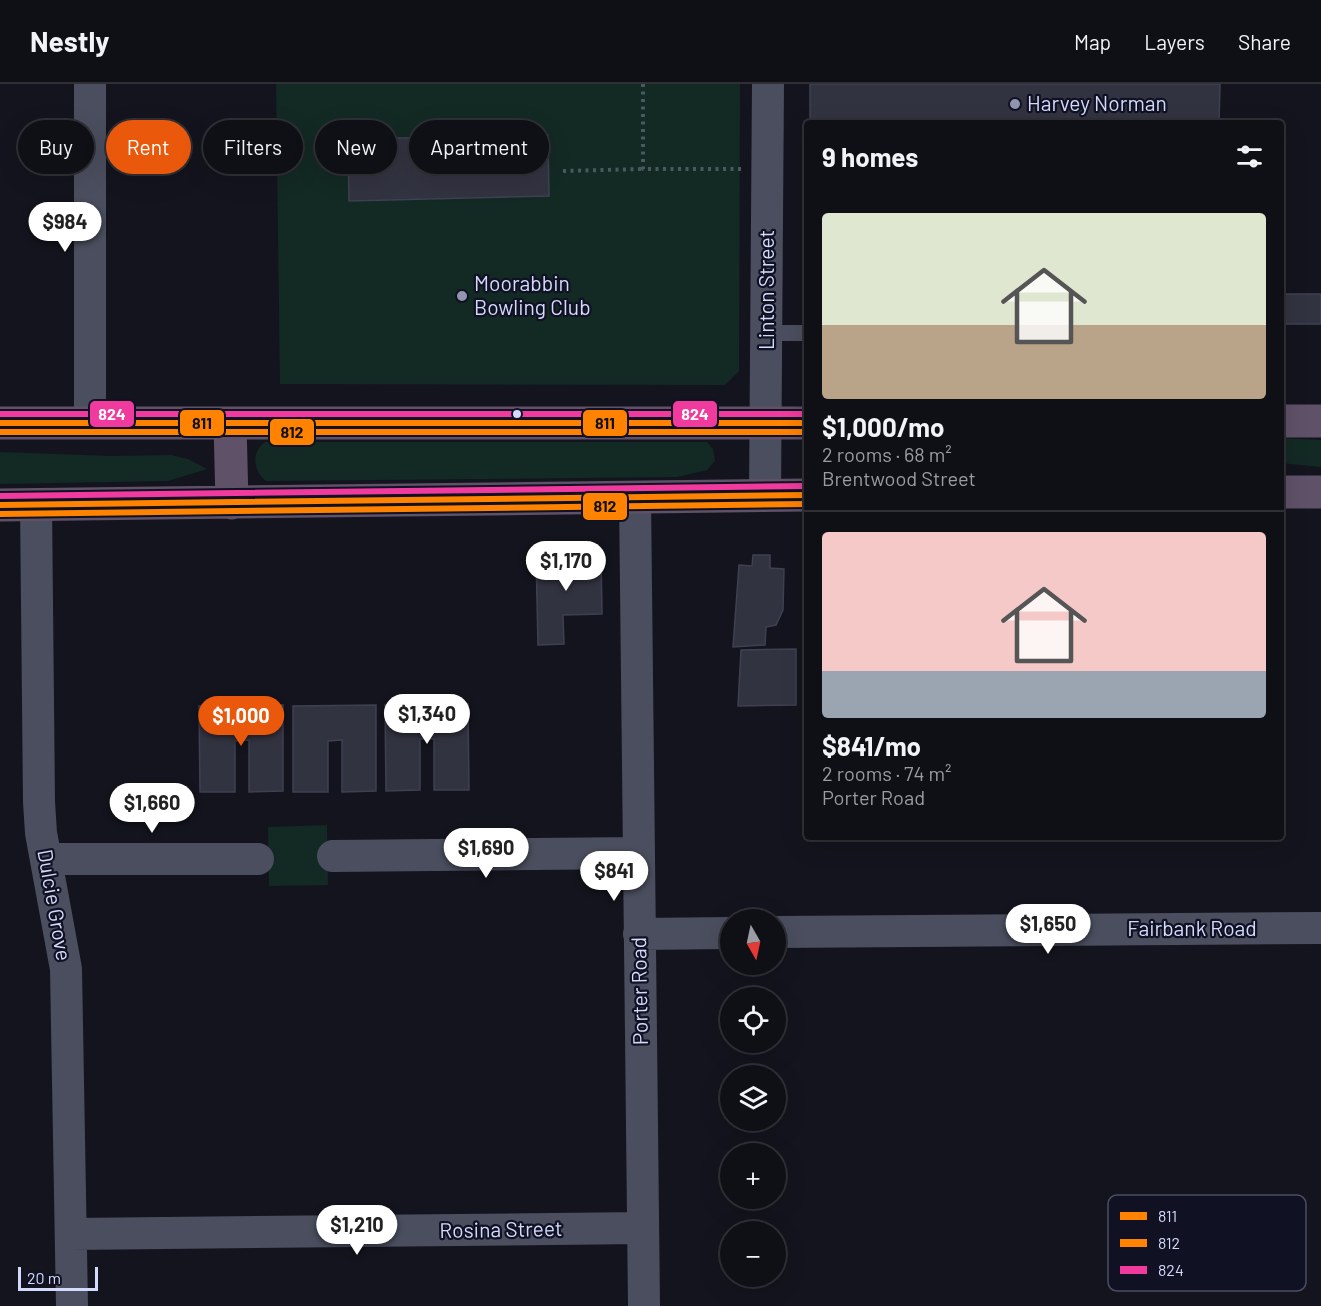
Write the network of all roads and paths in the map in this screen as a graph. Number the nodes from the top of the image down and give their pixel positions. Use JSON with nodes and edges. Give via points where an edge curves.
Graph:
{"nodes":[{"id":1,"x":90,"y":84,"type":"edge"},
{"id":2,"x":642,"y":84,"type":"edge"},
{"id":3,"x":768,"y":84,"type":"edge"},
{"id":4,"x":643,"y":169,"type":"junction"},
{"id":5,"x":741,"y":170,"type":"dead end"},
{"id":6,"x":563,"y":171,"type":"dead end"},
{"id":7,"x":766,"y":333,"type":"junction"},
{"id":8,"x":804,"y":333,"type":"edge"},
{"id":9,"x":1284,"y":421,"type":"edge"},
{"id":10,"x":1321,"y":421,"type":"edge"},
{"id":11,"x":0,"y":423,"type":"edge"},
{"id":12,"x":90,"y":423,"type":"junction"},
{"id":13,"x":230,"y":423,"type":"junction"},
{"id":14,"x":766,"y":423,"type":"junction"},
{"id":15,"x":804,"y":423,"type":"edge"},
{"id":16,"x":1284,"y":492,"type":"edge"},
{"id":17,"x":1321,"y":492,"type":"edge"},
{"id":18,"x":765,"y":495,"type":"junction"},
{"id":19,"x":804,"y":495,"type":"edge"},
{"id":20,"x":635,"y":497,"type":"junction"},
{"id":21,"x":232,"y":502,"type":"junction"},
{"id":22,"x":36,"y":504,"type":"junction"},
{"id":23,"x":0,"y":505,"type":"edge"},
{"id":24,"x":638,"y":853,"type":"junction"},
{"id":25,"x":333,"y":856,"type":"dead end"},
{"id":26,"x":46,"y":859,"type":"junction"},
{"id":27,"x":258,"y":859,"type":"dead end"},
{"id":28,"x":1321,"y":928,"type":"edge"},
{"id":29,"x":786,"y":932,"type":"edge"},
{"id":30,"x":639,"y":933,"type":"junction"},
{"id":31,"x":720,"y":933,"type":"edge"},
{"id":32,"x":642,"y":1228,"type":"junction"},
{"id":33,"x":72,"y":1234,"type":"junction"},
{"id":34,"x":72,"y":1306,"type":"edge"},
{"id":35,"x":644,"y":1306,"type":"edge"}],
"edges":[{"from":1,"to":12,"type":"street"},
{"from":2,"to":4,"type":"path"},
{"from":3,"to":7,"type":"street","name":"Linton Street"},
{"from":4,"to":5,"type":"path"},
{"from":4,"to":6,"type":"path"},
{"from":7,"to":8,"type":"lane"},
{"from":7,"to":14,"type":"street","name":"Linton Street"},
{"from":9,"to":10,"type":"highway"},
{"from":11,"to":12,"type":"highway"},
{"from":12,"to":13,"type":"highway"},
{"from":13,"to":14,"type":"highway"},
{"from":13,"to":21,"type":"highway"},
{"from":14,"to":15,"type":"highway"},
{"from":14,"to":18,"type":"street","name":"Linton Street"},
{"from":16,"to":17,"type":"highway"},
{"from":18,"to":19,"type":"highway"},
{"from":18,"to":20,"type":"highway"},
{"from":20,"to":21,"type":"highway"},
{"from":20,"to":24,"type":"street","name":"Porter Road"},
{"from":21,"to":22,"type":"highway"},
{"from":22,"to":23,"type":"highway"},
{"from":22,"to":26,"type":"street","name":"Dulcie Grove","via":[[39,802]]},
{"from":24,"to":25,"type":"street"},
{"from":24,"to":30,"type":"street","name":"Porter Road"},
{"from":26,"to":27,"type":"street"},
{"from":26,"to":33,"type":"street","name":"Dulcie Grove","via":[[66,969]]},
{"from":28,"to":29,"type":"street","name":"Fairbank Road"},
{"from":30,"to":31,"type":"street"},
{"from":30,"to":32,"type":"street","name":"Porter Road"},
{"from":32,"to":33,"type":"street","name":"Rosina Street"},
{"from":32,"to":35,"type":"street","name":"Porter Road"},
{"from":33,"to":34,"type":"street","name":"Dulcie Grove"}]}
